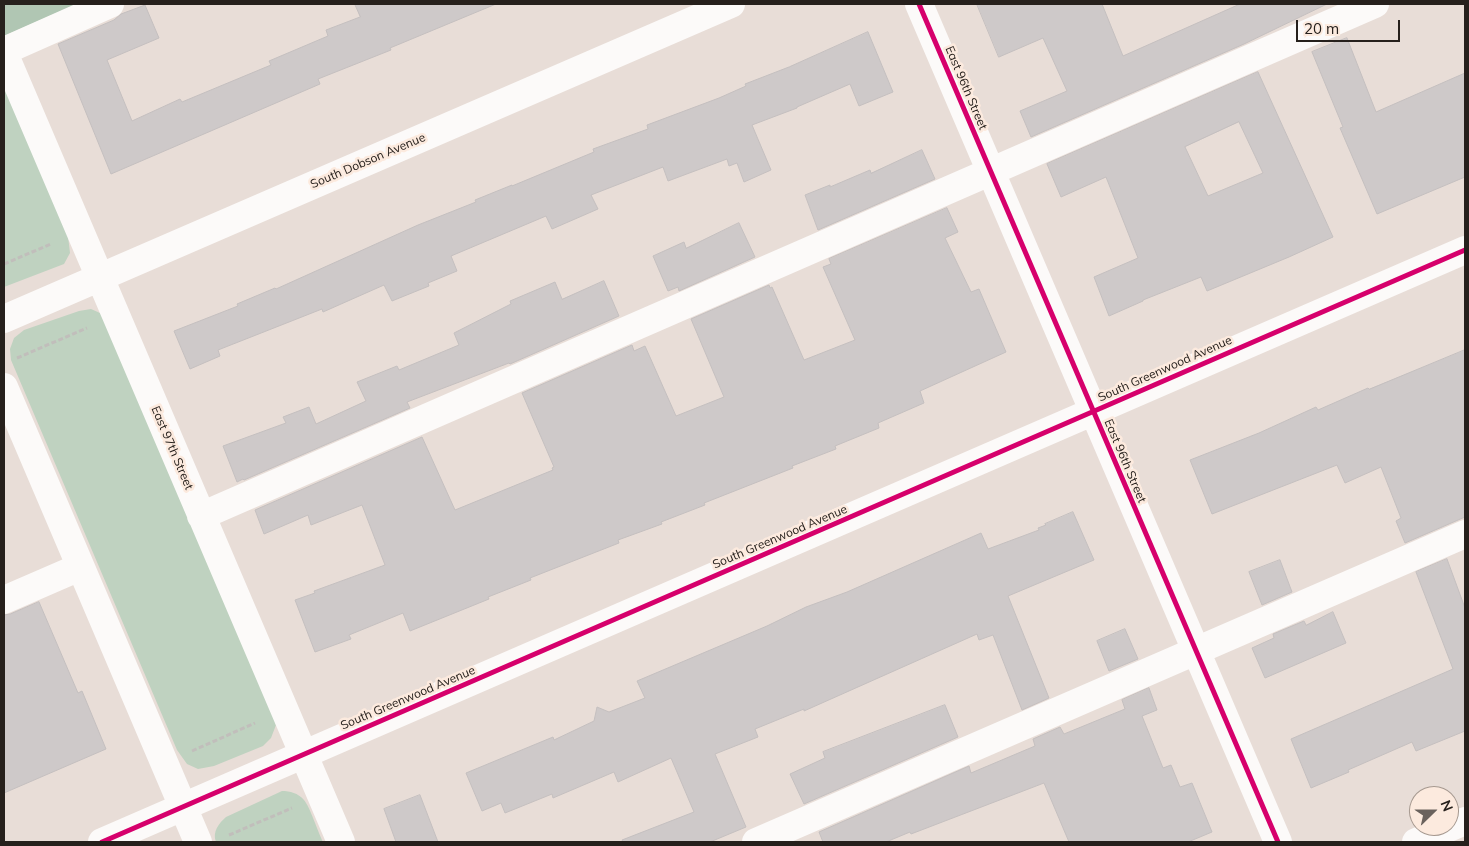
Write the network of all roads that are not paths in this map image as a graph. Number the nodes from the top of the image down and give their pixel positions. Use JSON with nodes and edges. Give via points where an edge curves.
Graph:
{"nodes":[{"id":1,"x":110,"y":4,"type":"edge"},
{"id":2,"x":731,"y":4,"type":"edge"},
{"id":3,"x":919,"y":4,"type":"edge"},
{"id":4,"x":1374,"y":4,"type":"edge"},
{"id":5,"x":4,"y":52,"type":"edge"},
{"id":6,"x":991,"y":172,"type":"junction"},
{"id":7,"x":1465,"y":250,"type":"edge"},
{"id":8,"x":100,"y":278,"type":"junction"},
{"id":9,"x":4,"y":319,"type":"edge"},
{"id":10,"x":4,"y":387,"type":"edge"},
{"id":11,"x":1093,"y":411,"type":"junction"},
{"id":12,"x":201,"y":516,"type":"junction"},
{"id":13,"x":1465,"y":534,"type":"edge"},
{"id":14,"x":80,"y":567,"type":"junction"},
{"id":15,"x":4,"y":600,"type":"edge"},
{"id":16,"x":1196,"y":651,"type":"junction"},
{"id":17,"x":304,"y":755,"type":"junction"},
{"id":18,"x":183,"y":807,"type":"junction"},
{"id":19,"x":1465,"y":821,"type":"edge"},
{"id":20,"x":102,"y":842,"type":"edge"},
{"id":21,"x":198,"y":842,"type":"edge"},
{"id":22,"x":341,"y":842,"type":"edge"},
{"id":23,"x":756,"y":842,"type":"edge"},
{"id":24,"x":1278,"y":842,"type":"edge"},
{"id":25,"x":1416,"y":842,"type":"edge"}],
"edges":[{"from":1,"to":5,"type":"street"},
{"from":2,"to":8,"type":"street","name":"South Dobson Avenue"},
{"from":3,"to":6,"type":"street","name":"East 96th Street"},
{"from":4,"to":6,"type":"street"},
{"from":5,"to":8,"type":"street","name":"East 97th Street"},
{"from":6,"to":11,"type":"street","name":"East 96th Street"},
{"from":6,"to":12,"type":"street"},
{"from":7,"to":11,"type":"street","name":"South Greenwood Avenue"},
{"from":8,"to":9,"type":"street","name":"South Dobson Avenue"},
{"from":8,"to":12,"type":"street","name":"East 97th Street"},
{"from":10,"to":14,"type":"street"},
{"from":11,"to":16,"type":"street","name":"East 96th Street"},
{"from":11,"to":17,"type":"street","name":"South Greenwood Avenue"},
{"from":12,"to":17,"type":"street","name":"East 97th Street"},
{"from":13,"to":16,"type":"street"},
{"from":14,"to":15,"type":"street"},
{"from":14,"to":18,"type":"street"},
{"from":16,"to":23,"type":"street"},
{"from":16,"to":24,"type":"street","name":"East 96th Street"},
{"from":17,"to":18,"type":"street","name":"South Greenwood Avenue"},
{"from":17,"to":22,"type":"street","name":"East 97th Street"},
{"from":18,"to":20,"type":"street","name":"South Greenwood Avenue"},
{"from":18,"to":21,"type":"street"},
{"from":19,"to":25,"type":"street"}]}
